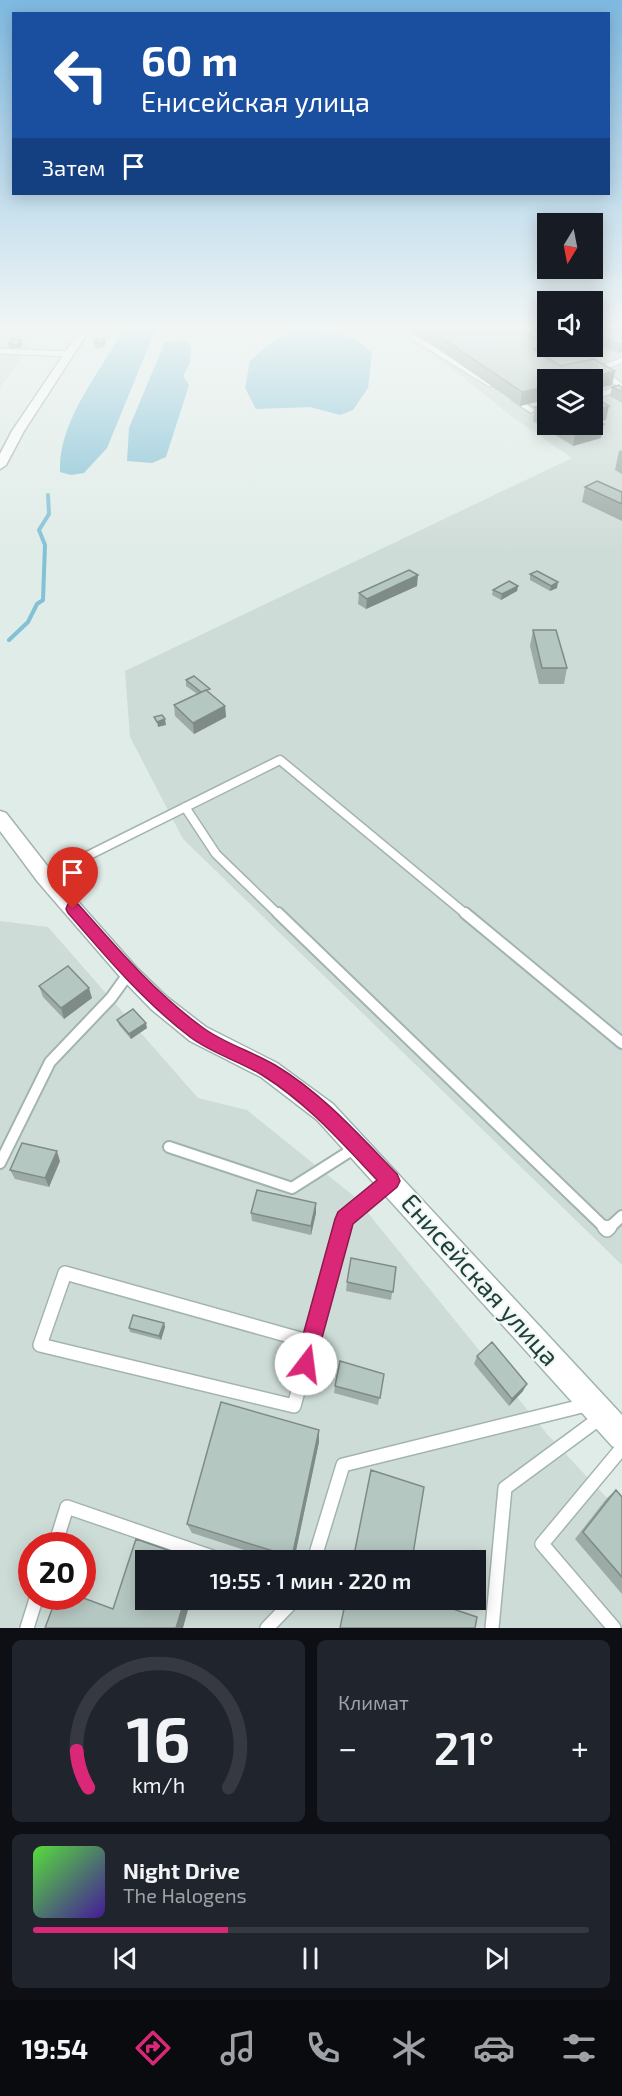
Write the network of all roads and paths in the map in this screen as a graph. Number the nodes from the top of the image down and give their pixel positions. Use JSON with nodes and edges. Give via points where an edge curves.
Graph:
{"nodes":[{"id":1,"x":37,"y":402,"type":"edge"},
{"id":2,"x":518,"y":402,"type":"edge"},
{"id":3,"x":531,"y":410,"type":"dead end"},
{"id":4,"x":0,"y":465,"type":"edge"},
{"id":5,"x":185,"y":807,"type":"junction"},
{"id":6,"x":0,"y":818,"type":"edge"},
{"id":7,"x":45,"y":876,"type":"junction"},
{"id":8,"x":129,"y":973,"type":"junction"},
{"id":9,"x":622,"y":1043,"type":"edge"},
{"id":10,"x":358,"y":1146,"type":"junction"},
{"id":11,"x":169,"y":1147,"type":"dead end"},
{"id":12,"x":0,"y":1163,"type":"edge"},
{"id":13,"x":390,"y":1181,"type":"junction"},
{"id":14,"x":622,"y":1216,"type":"edge"},
{"id":15,"x":311,"y":1342,"type":"junction"},
{"id":16,"x":598,"y":1410,"type":"junction"},
{"id":17,"x":622,"y":1436,"type":"edge"},
{"id":18,"x":622,"y":1448,"type":"edge"},
{"id":19,"x":59,"y":1532,"type":"edge"},
{"id":20,"x":192,"y":1550,"type":"edge"},
{"id":21,"x":317,"y":1550,"type":"edge"},
{"id":22,"x":33,"y":1610,"type":"edge"},
{"id":23,"x":284,"y":1610,"type":"edge"},
{"id":24,"x":27,"y":1628,"type":"edge"},
{"id":25,"x":267,"y":1628,"type":"edge"},
{"id":26,"x":492,"y":1628,"type":"edge"},
{"id":27,"x":614,"y":1628,"type":"edge"}],
"edges":[{"from":1,"to":4,"type":"street"},
{"from":2,"to":3,"type":"lane"},
{"from":5,"to":7,"type":"lane"},
{"from":5,"to":9,"type":"lane","via":[[280,760]]},
{"from":5,"to":14,"type":"lane","via":[[216,854],[607,1230]]},
{"from":6,"to":7,"type":"street","name":"Енисейская улица"},
{"from":7,"to":8,"type":"street","name":"Енисейская улица"},
{"from":8,"to":10,"type":"street","name":"Енисейская улица","via":[[198,1034],[269,1070],[325,1112]]},
{"from":8,"to":12,"type":"lane","via":[[111,998],[50,1062]]},
{"from":10,"to":11,"type":"lane","via":[[292,1188]]},
{"from":10,"to":13,"type":"street","name":"Енисейская улица"},
{"from":13,"to":15,"type":"lane","via":[[345,1219]]},
{"from":13,"to":16,"type":"street","name":"Енисейская улица"},
{"from":15,"to":15,"type":"lane","via":[[294,1406],[40,1345],[65,1273]]},
{"from":16,"to":17,"type":"street","name":"Енисейская улица"},
{"from":16,"to":21,"type":"lane","via":[[343,1464]]},
{"from":16,"to":26,"type":"lane","via":[[505,1488]]},
{"from":18,"to":27,"type":"lane","via":[[542,1544]]},
{"from":19,"to":20,"type":"lane","via":[[68,1507]]},
{"from":22,"to":24,"type":"lane"},
{"from":23,"to":25,"type":"lane"}]}
